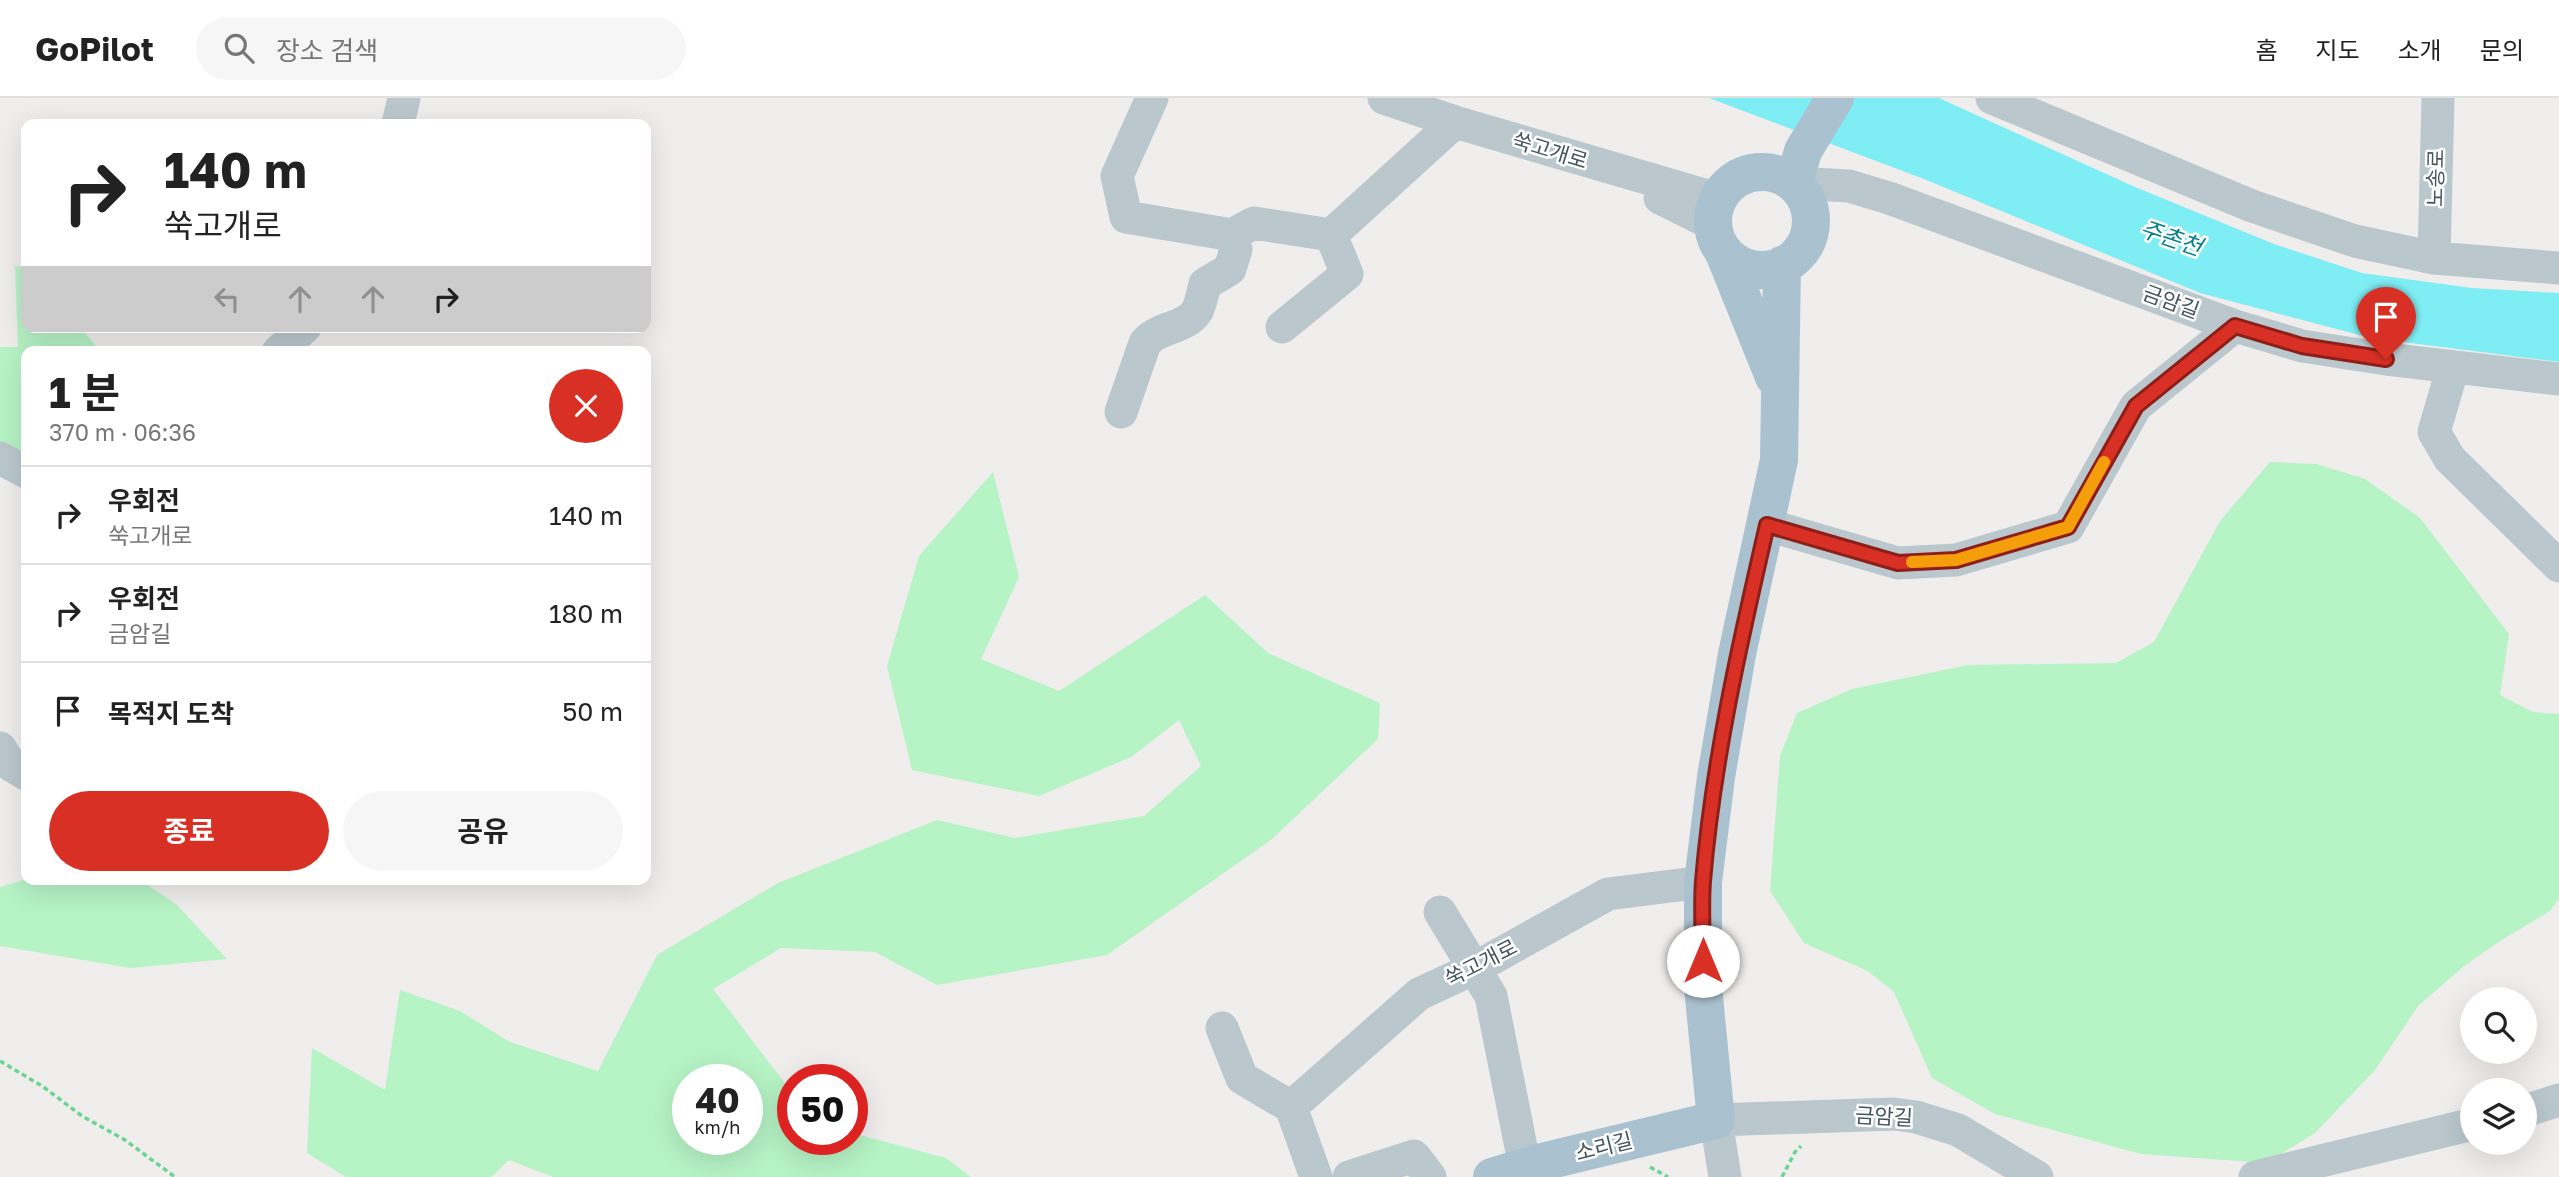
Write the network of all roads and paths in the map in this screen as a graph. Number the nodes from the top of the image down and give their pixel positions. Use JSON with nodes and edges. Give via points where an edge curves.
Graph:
{"nodes":[{"id":1,"x":404,"y":98,"type":"edge"},
{"id":2,"x":1152,"y":98,"type":"edge"},
{"id":3,"x":1384,"y":98,"type":"edge"},
{"id":4,"x":1835,"y":98,"type":"edge"},
{"id":5,"x":1992,"y":98,"type":"edge"},
{"id":6,"x":2438,"y":98,"type":"edge"},
{"id":7,"x":399,"y":119,"type":"edge"},
{"id":8,"x":1455,"y":122,"type":"junction"},
{"id":9,"x":1799,"y":167,"type":"junction"},
{"id":10,"x":1718,"y":225,"type":"junction"},
{"id":11,"x":1232,"y":235,"type":"junction"},
{"id":12,"x":1331,"y":235,"type":"junction"},
{"id":13,"x":2434,"y":258,"type":"junction"},
{"id":14,"x":1783,"y":265,"type":"junction"},
{"id":15,"x":2559,"y":268,"type":"edge"},
{"id":16,"x":2235,"y":326,"type":"junction"},
{"id":17,"x":1282,"y":327,"type":"dead end"},
{"id":18,"x":299,"y":333,"type":"edge"},
{"id":19,"x":284,"y":346,"type":"edge"},
{"id":20,"x":2453,"y":367,"type":"junction"},
{"id":21,"x":2559,"y":379,"type":"edge"},
{"id":22,"x":1781,"y":396,"type":"junction"},
{"id":23,"x":1121,"y":412,"type":"dead end"},
{"id":24,"x":0,"y":458,"type":"edge"},
{"id":25,"x":21,"y":469,"type":"edge"},
{"id":26,"x":1767,"y":525,"type":"junction"},
{"id":27,"x":2559,"y":566,"type":"edge"},
{"id":28,"x":0,"y":748,"type":"edge"},
{"id":29,"x":21,"y":771,"type":"edge"},
{"id":30,"x":1703,"y":883,"type":"junction"},
{"id":31,"x":1440,"y":912,"type":"dead end"},
{"id":32,"x":1475,"y":968,"type":"junction"},
{"id":33,"x":1222,"y":1028,"type":"dead end"},
{"id":34,"x":0,"y":1061,"type":"edge"},
{"id":35,"x":2559,"y":1100,"type":"edge"},
{"id":36,"x":1291,"y":1107,"type":"junction"},
{"id":37,"x":2537,"y":1107,"type":"edge"},
{"id":38,"x":1716,"y":1120,"type":"junction"},
{"id":39,"x":2460,"y":1127,"type":"edge"},
{"id":40,"x":1509,"y":1172,"type":"edge"},
{"id":41,"x":175,"y":1177,"type":"edge"},
{"id":42,"x":1316,"y":1177,"type":"edge"},
{"id":43,"x":1349,"y":1177,"type":"edge"},
{"id":44,"x":1430,"y":1177,"type":"edge"},
{"id":45,"x":1725,"y":1177,"type":"edge"},
{"id":46,"x":2036,"y":1177,"type":"edge"},
{"id":47,"x":2255,"y":1177,"type":"edge"}],
"edges":[{"from":1,"to":7,"type":"street"},
{"from":2,"to":11,"type":"street","via":[[1117,176],[1126,217]]},
{"from":3,"to":8,"type":"street","name":"쑥고개로"},
{"from":4,"to":9,"type":"main road"},
{"from":5,"to":13,"type":"street","via":[[2307,227]]},
{"from":6,"to":13,"type":"street","name":"노송로"},
{"from":8,"to":10,"type":"street","name":"쑥고개로","via":[[1586,162]]},
{"from":8,"to":12,"type":"street"},
{"from":9,"to":10,"type":"main road","via":[[1780,175],[1747,173],[1732,181]]},
{"from":9,"to":14,"type":"main road","via":[[1811,229],[1796,257]]},
{"from":9,"to":16,"type":"street","name":"금암길"},
{"from":10,"to":14,"type":"main road","via":[[1737,263],[1767,270]]},
{"from":10,"to":22,"type":"main road"},
{"from":11,"to":12,"type":"street","via":[[1254,223]]},
{"from":11,"to":23,"type":"street","via":[[1236,249],[1230,269],[1205,284],[1198,310],[1188,321],[1152,334],[1145,343]]},
{"from":12,"to":17,"type":"street","via":[[1346,274]]},
{"from":13,"to":15,"type":"street"},
{"from":14,"to":22,"type":"main road"},
{"from":16,"to":20,"type":"street","name":"금암길","via":[[2302,346]]},
{"from":16,"to":26,"type":"street","via":[[2136,406],[2068,527],[1956,560],[1898,563]]},
{"from":18,"to":19,"type":"street"},
{"from":20,"to":21,"type":"street","name":"금암길"},
{"from":20,"to":27,"type":"street","via":[[2434,432],[2450,459]]},
{"from":22,"to":26,"type":"main road","via":[[1779,460]]},
{"from":24,"to":25,"type":"street"},
{"from":26,"to":30,"type":"main road","via":[[1737,654]]},
{"from":28,"to":29,"type":"street"},
{"from":30,"to":32,"type":"street","name":"쑥고개로","via":[[1608,894]]},
{"from":30,"to":38,"type":"main road","via":[[1703,987]]},
{"from":31,"to":32,"type":"street"},
{"from":32,"to":36,"type":"street","name":"쑥고개로","via":[[1419,994]]},
{"from":32,"to":40,"type":"street","via":[[1491,996]]},
{"from":33,"to":36,"type":"street","via":[[1242,1078]]},
{"from":34,"to":41,"type":"path"},
{"from":35,"to":37,"type":"street"},
{"from":36,"to":42,"type":"street"},
{"from":38,"to":40,"type":"main road","name":"소리길"},
{"from":38,"to":45,"type":"street"},
{"from":38,"to":46,"type":"street","name":"금암길","via":[[1857,1114],[1916,1117],[1958,1130]]},
{"from":39,"to":47,"type":"street"},
{"from":43,"to":44,"type":"street","via":[[1414,1156]]}]}
